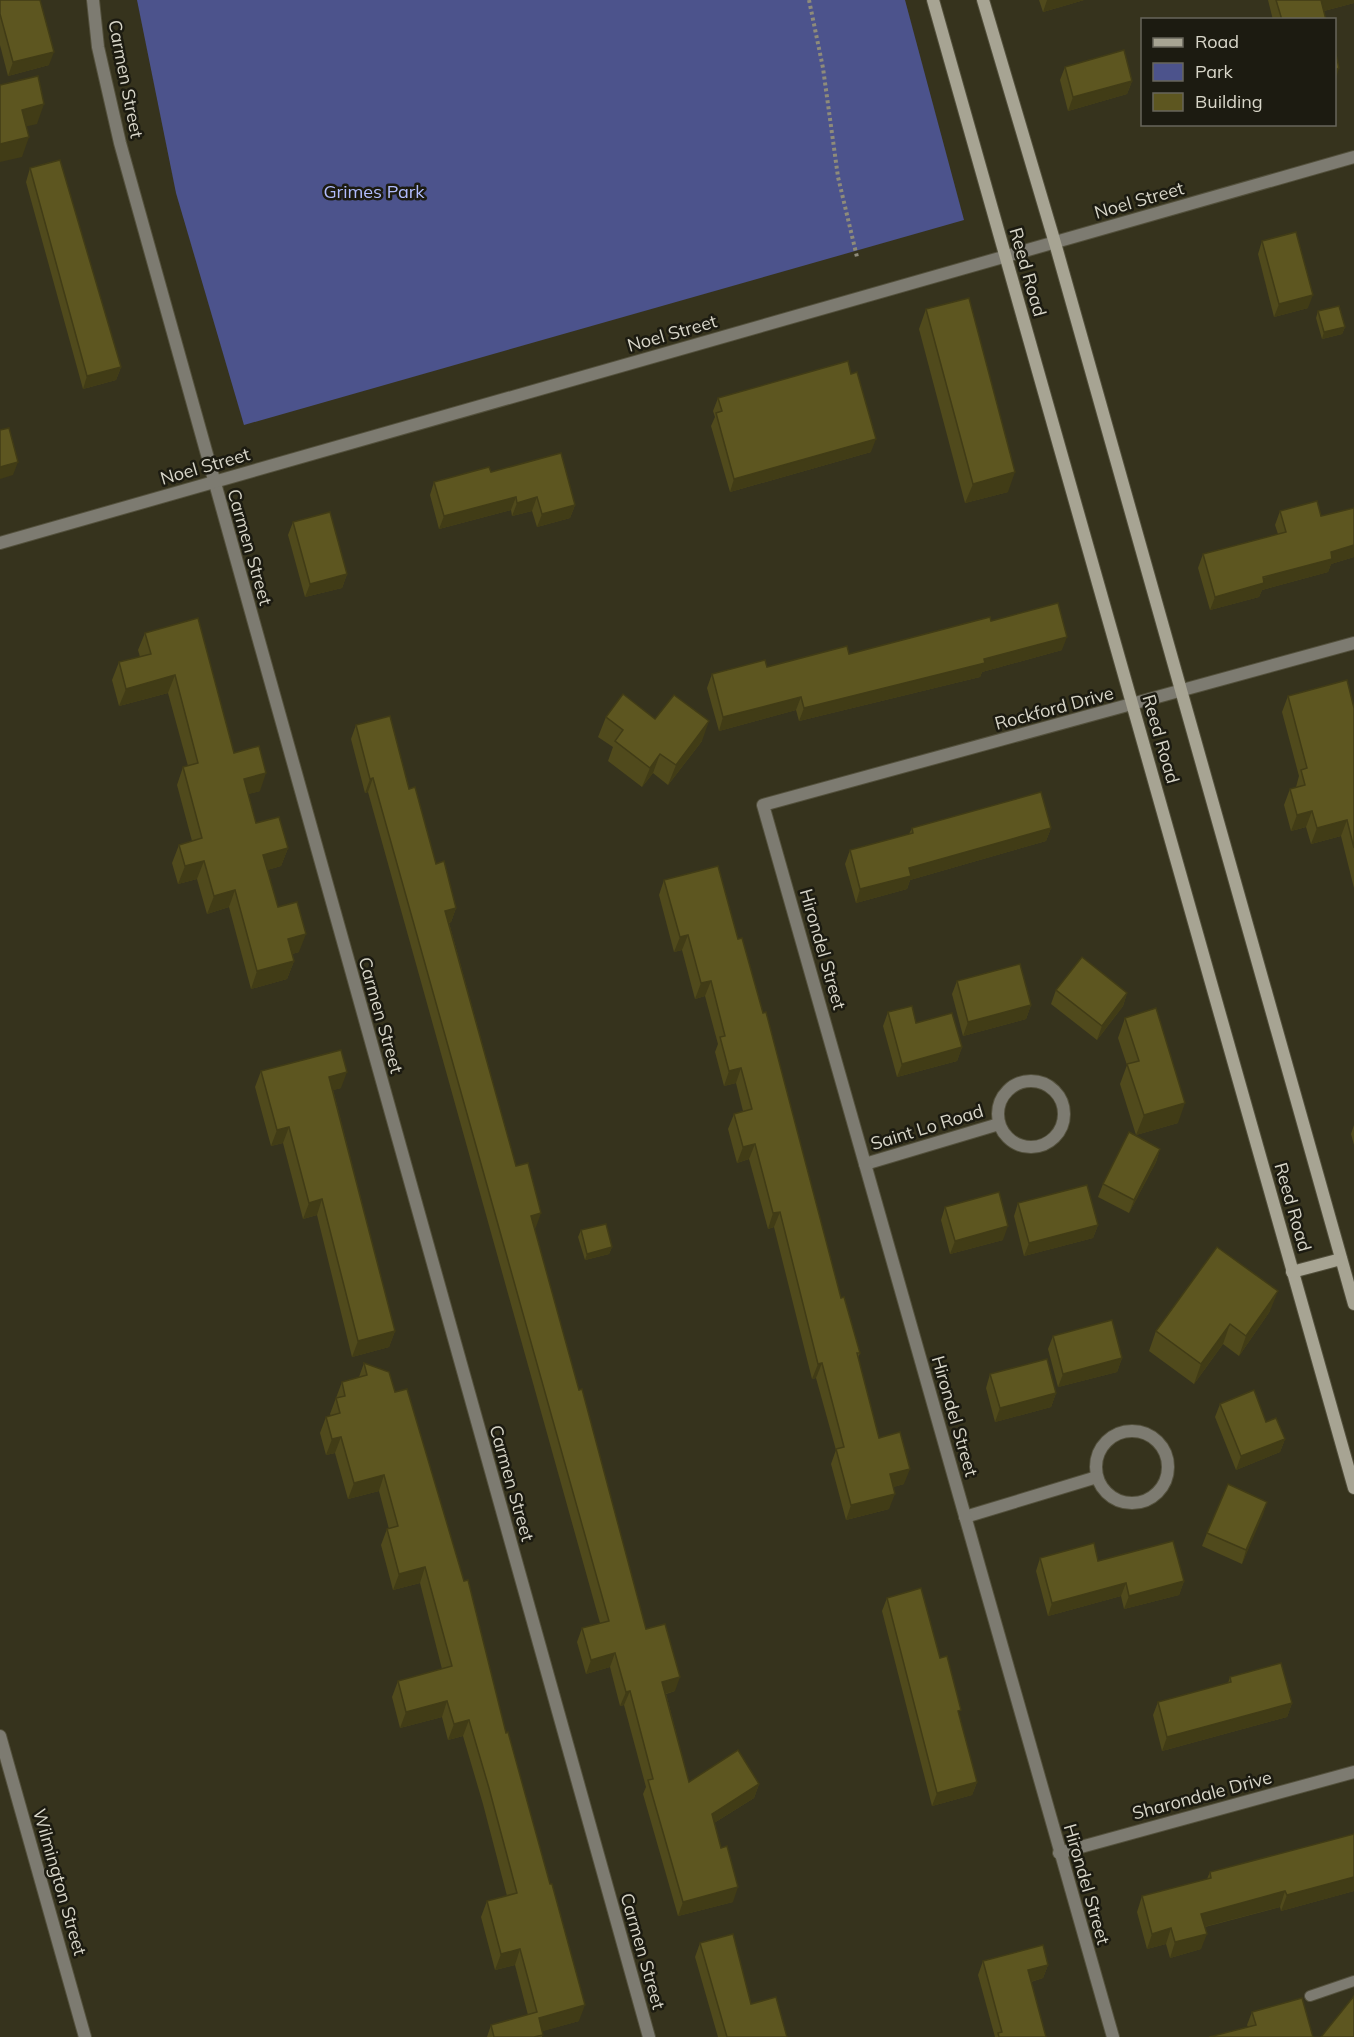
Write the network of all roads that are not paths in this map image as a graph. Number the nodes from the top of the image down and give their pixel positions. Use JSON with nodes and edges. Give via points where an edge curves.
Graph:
{"nodes":[{"id":1,"x":93,"y":0,"type":"edge"},
{"id":2,"x":933,"y":0,"type":"edge"},
{"id":3,"x":983,"y":0,"type":"edge"},
{"id":4,"x":1354,"y":157,"type":"edge"},
{"id":5,"x":1055,"y":243,"type":"junction"},
{"id":6,"x":1004,"y":257,"type":"junction"},
{"id":7,"x":214,"y":482,"type":"junction"},
{"id":8,"x":0,"y":543,"type":"edge"},
{"id":9,"x":1354,"y":643,"type":"edge"},
{"id":10,"x":1181,"y":691,"type":"junction"},
{"id":11,"x":1132,"y":705,"type":"junction"},
{"id":12,"x":763,"y":805,"type":"joint"},
{"id":13,"x":999,"y":1124,"type":"junction"},
{"id":14,"x":865,"y":1164,"type":"junction"},
{"id":15,"x":1341,"y":1259,"type":"junction"},
{"id":16,"x":1292,"y":1272,"type":"junction"},
{"id":17,"x":1354,"y":1304,"type":"edge"},
{"id":18,"x":1097,"y":1477,"type":"junction"},
{"id":19,"x":1354,"y":1488,"type":"edge"},
{"id":20,"x":965,"y":1516,"type":"junction"},
{"id":21,"x":0,"y":1736,"type":"edge"},
{"id":22,"x":1354,"y":1772,"type":"edge"},
{"id":23,"x":1059,"y":1853,"type":"junction"},
{"id":24,"x":1354,"y":1981,"type":"edge"},
{"id":25,"x":1310,"y":1996,"type":"dead end"},
{"id":26,"x":85,"y":2037,"type":"edge"},
{"id":27,"x":649,"y":2037,"type":"edge"},
{"id":28,"x":1113,"y":2037,"type":"edge"}],
"edges":[{"from":1,"to":7,"type":"street","name":"Carmen Street","via":[[98,47],[120,143]]},
{"from":2,"to":6,"type":"street","name":"Reed Road"},
{"from":3,"to":5,"type":"street","name":"Reed Road"},
{"from":4,"to":5,"type":"street","name":"Noel Street"},
{"from":5,"to":6,"type":"street","name":"Noel Street"},
{"from":5,"to":10,"type":"street","name":"Reed Road"},
{"from":6,"to":7,"type":"street","name":"Noel Street"},
{"from":6,"to":11,"type":"street","name":"Reed Road"},
{"from":7,"to":8,"type":"street","name":"Noel Street"},
{"from":7,"to":27,"type":"street","name":"Carmen Street"},
{"from":9,"to":10,"type":"street","name":"Rockford Drive"},
{"from":10,"to":11,"type":"street","name":"Rockford Drive"},
{"from":10,"to":15,"type":"street","name":"Reed Road"},
{"from":11,"to":12,"type":"street","name":"Rockford Drive"},
{"from":11,"to":16,"type":"street","name":"Reed Road"},
{"from":12,"to":14,"type":"street","name":"Hirondel Street"},
{"from":13,"to":13,"type":"street","name":"Saint Lo Road","via":[[1015,1143],[1041,1146],[1060,1131],[1063,1105],[1047,1085],[1022,1082],[1002,1098]]},
{"from":13,"to":14,"type":"street","name":"Saint Lo Road"},
{"from":14,"to":20,"type":"street","name":"Hirondel Street"},
{"from":15,"to":16,"type":"street"},
{"from":15,"to":17,"type":"street","name":"Reed Road"},
{"from":16,"to":19,"type":"street","name":"Reed Road"},
{"from":18,"to":18,"type":"street","via":[[1103,1490],[1114,1499],[1127,1504],[1142,1503],[1164,1485],[1167,1457],[1161,1444],[1150,1435],[1136,1430],[1122,1432],[1109,1438],[1100,1449]]},
{"from":18,"to":20,"type":"street"},
{"from":20,"to":23,"type":"street","name":"Hirondel Street"},
{"from":21,"to":26,"type":"street","name":"Wilmington Street"},
{"from":22,"to":23,"type":"street","name":"Sharondale Drive"},
{"from":23,"to":28,"type":"street","name":"Hirondel Street"},
{"from":24,"to":25,"type":"lane"}]}
